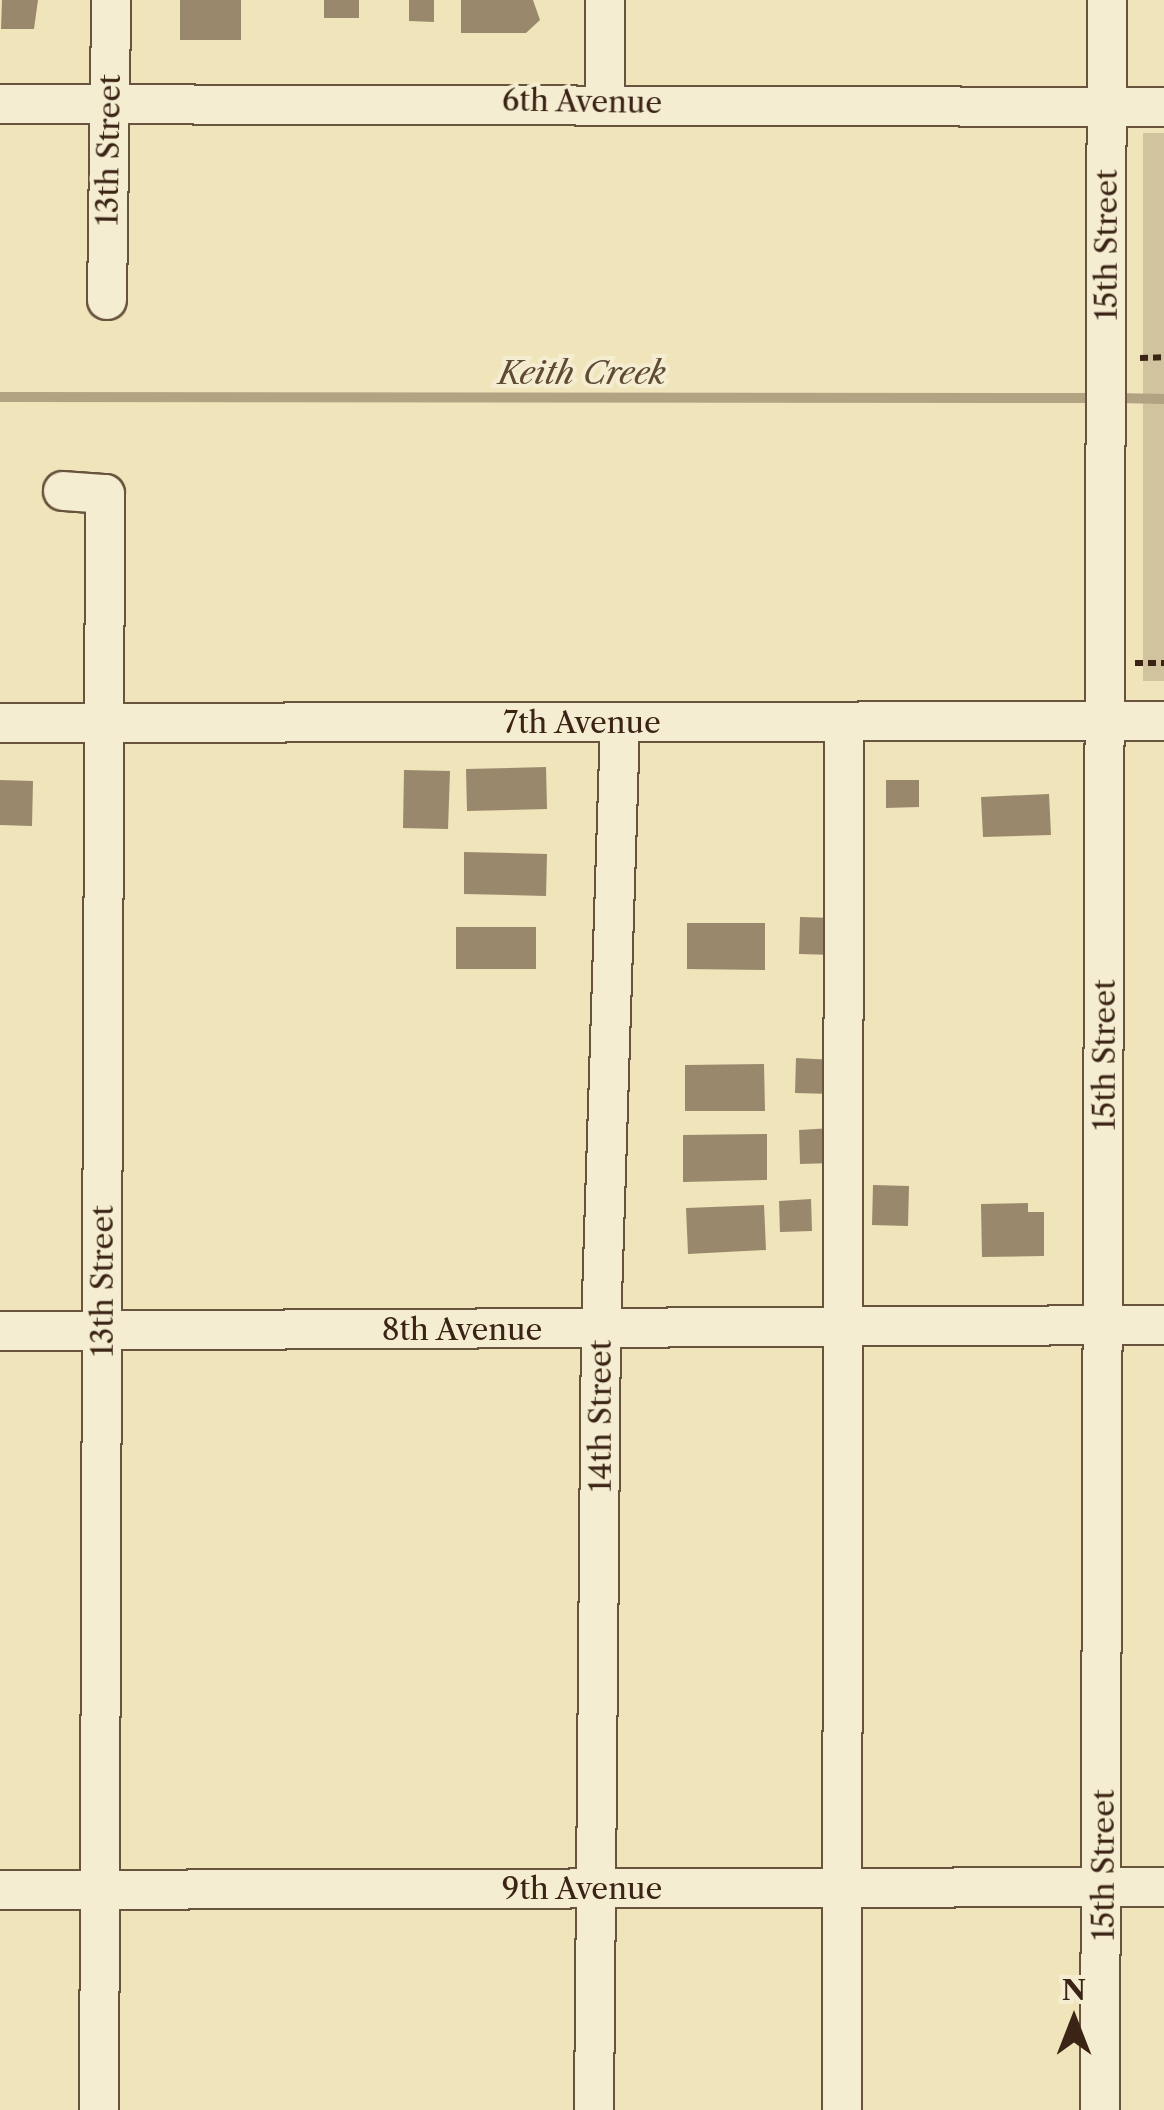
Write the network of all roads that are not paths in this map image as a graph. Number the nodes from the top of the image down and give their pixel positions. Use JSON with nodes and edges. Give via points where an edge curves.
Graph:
{"nodes":[{"id":1,"x":111,"y":0,"type":"edge"},
{"id":2,"x":605,"y":0,"type":"edge"},
{"id":3,"x":1107,"y":0,"type":"edge"},
{"id":4,"x":605,"y":101,"type":"junction"},
{"id":5,"x":0,"y":104,"type":"edge"},
{"id":6,"x":110,"y":104,"type":"junction"},
{"id":7,"x":1107,"y":107,"type":"junction"},
{"id":8,"x":1164,"y":107,"type":"edge"},
{"id":9,"x":107,"y":300,"type":"dead end"},
{"id":10,"x":63,"y":491,"type":"dead end"},
{"id":11,"x":1104,"y":721,"type":"junction"},
{"id":12,"x":1164,"y":721,"type":"edge"},
{"id":13,"x":844,"y":722,"type":"junction"},
{"id":14,"x":0,"y":723,"type":"edge"},
{"id":15,"x":102,"y":723,"type":"junction"},
{"id":16,"x":620,"y":723,"type":"junction"},
{"id":17,"x":1104,"y":1324,"type":"junction"},
{"id":18,"x":1164,"y":1325,"type":"edge"},
{"id":19,"x":846,"y":1328,"type":"junction"},
{"id":20,"x":602,"y":1329,"type":"junction"},
{"id":21,"x":0,"y":1331,"type":"edge"},
{"id":22,"x":103,"y":1331,"type":"junction"},
{"id":23,"x":1164,"y":1887,"type":"edge"},
{"id":24,"x":599,"y":1888,"type":"junction"},
{"id":25,"x":842,"y":1888,"type":"junction"},
{"id":26,"x":1106,"y":1888,"type":"junction"},
{"id":27,"x":0,"y":1890,"type":"edge"},
{"id":28,"x":103,"y":1890,"type":"junction"},
{"id":29,"x":99,"y":2110,"type":"edge"},
{"id":30,"x":594,"y":2110,"type":"edge"},
{"id":31,"x":842,"y":2110,"type":"edge"},
{"id":32,"x":1100,"y":2110,"type":"edge"}],
"edges":[{"from":1,"to":6,"type":"street","name":"13th Street"},
{"from":2,"to":4,"type":"street"},
{"from":3,"to":7,"type":"street","name":"15th Street"},
{"from":4,"to":6,"type":"street","name":"6th Avenue"},
{"from":4,"to":7,"type":"street","name":"6th Avenue"},
{"from":5,"to":6,"type":"street","name":"6th Avenue"},
{"from":6,"to":9,"type":"street","name":"13th Street"},
{"from":7,"to":8,"type":"street","name":"6th Avenue"},
{"from":7,"to":11,"type":"street","name":"15th Street"},
{"from":10,"to":15,"type":"street","name":"13th Street","via":[[105,494]]},
{"from":11,"to":12,"type":"street","name":"7th Avenue"},
{"from":11,"to":13,"type":"street","name":"7th Avenue"},
{"from":11,"to":17,"type":"street","name":"15th Street"},
{"from":13,"to":16,"type":"street","name":"7th Avenue"},
{"from":13,"to":19,"type":"street"},
{"from":14,"to":15,"type":"street","name":"7th Avenue"},
{"from":15,"to":16,"type":"street","name":"7th Avenue"},
{"from":15,"to":22,"type":"street","name":"13th Street"},
{"from":16,"to":20,"type":"street","name":"14th Street"},
{"from":17,"to":18,"type":"street","name":"8th Avenue"},
{"from":17,"to":19,"type":"street","name":"8th Avenue"},
{"from":17,"to":26,"type":"street","name":"15th Street"},
{"from":19,"to":20,"type":"street","name":"8th Avenue"},
{"from":19,"to":25,"type":"street"},
{"from":20,"to":22,"type":"street","name":"8th Avenue"},
{"from":20,"to":24,"type":"street","name":"14th Street"},
{"from":21,"to":22,"type":"street","name":"8th Avenue"},
{"from":22,"to":28,"type":"street","name":"13th Street"},
{"from":23,"to":26,"type":"street","name":"9th Avenue"},
{"from":24,"to":25,"type":"street","name":"9th Avenue"},
{"from":24,"to":28,"type":"street","name":"9th Avenue"},
{"from":24,"to":30,"type":"street","name":"14th Street"},
{"from":25,"to":26,"type":"street","name":"9th Avenue"},
{"from":25,"to":31,"type":"street"},
{"from":26,"to":32,"type":"street","name":"15th Street"},
{"from":27,"to":28,"type":"street","name":"9th Avenue"},
{"from":28,"to":29,"type":"street","name":"13th Street"}]}
